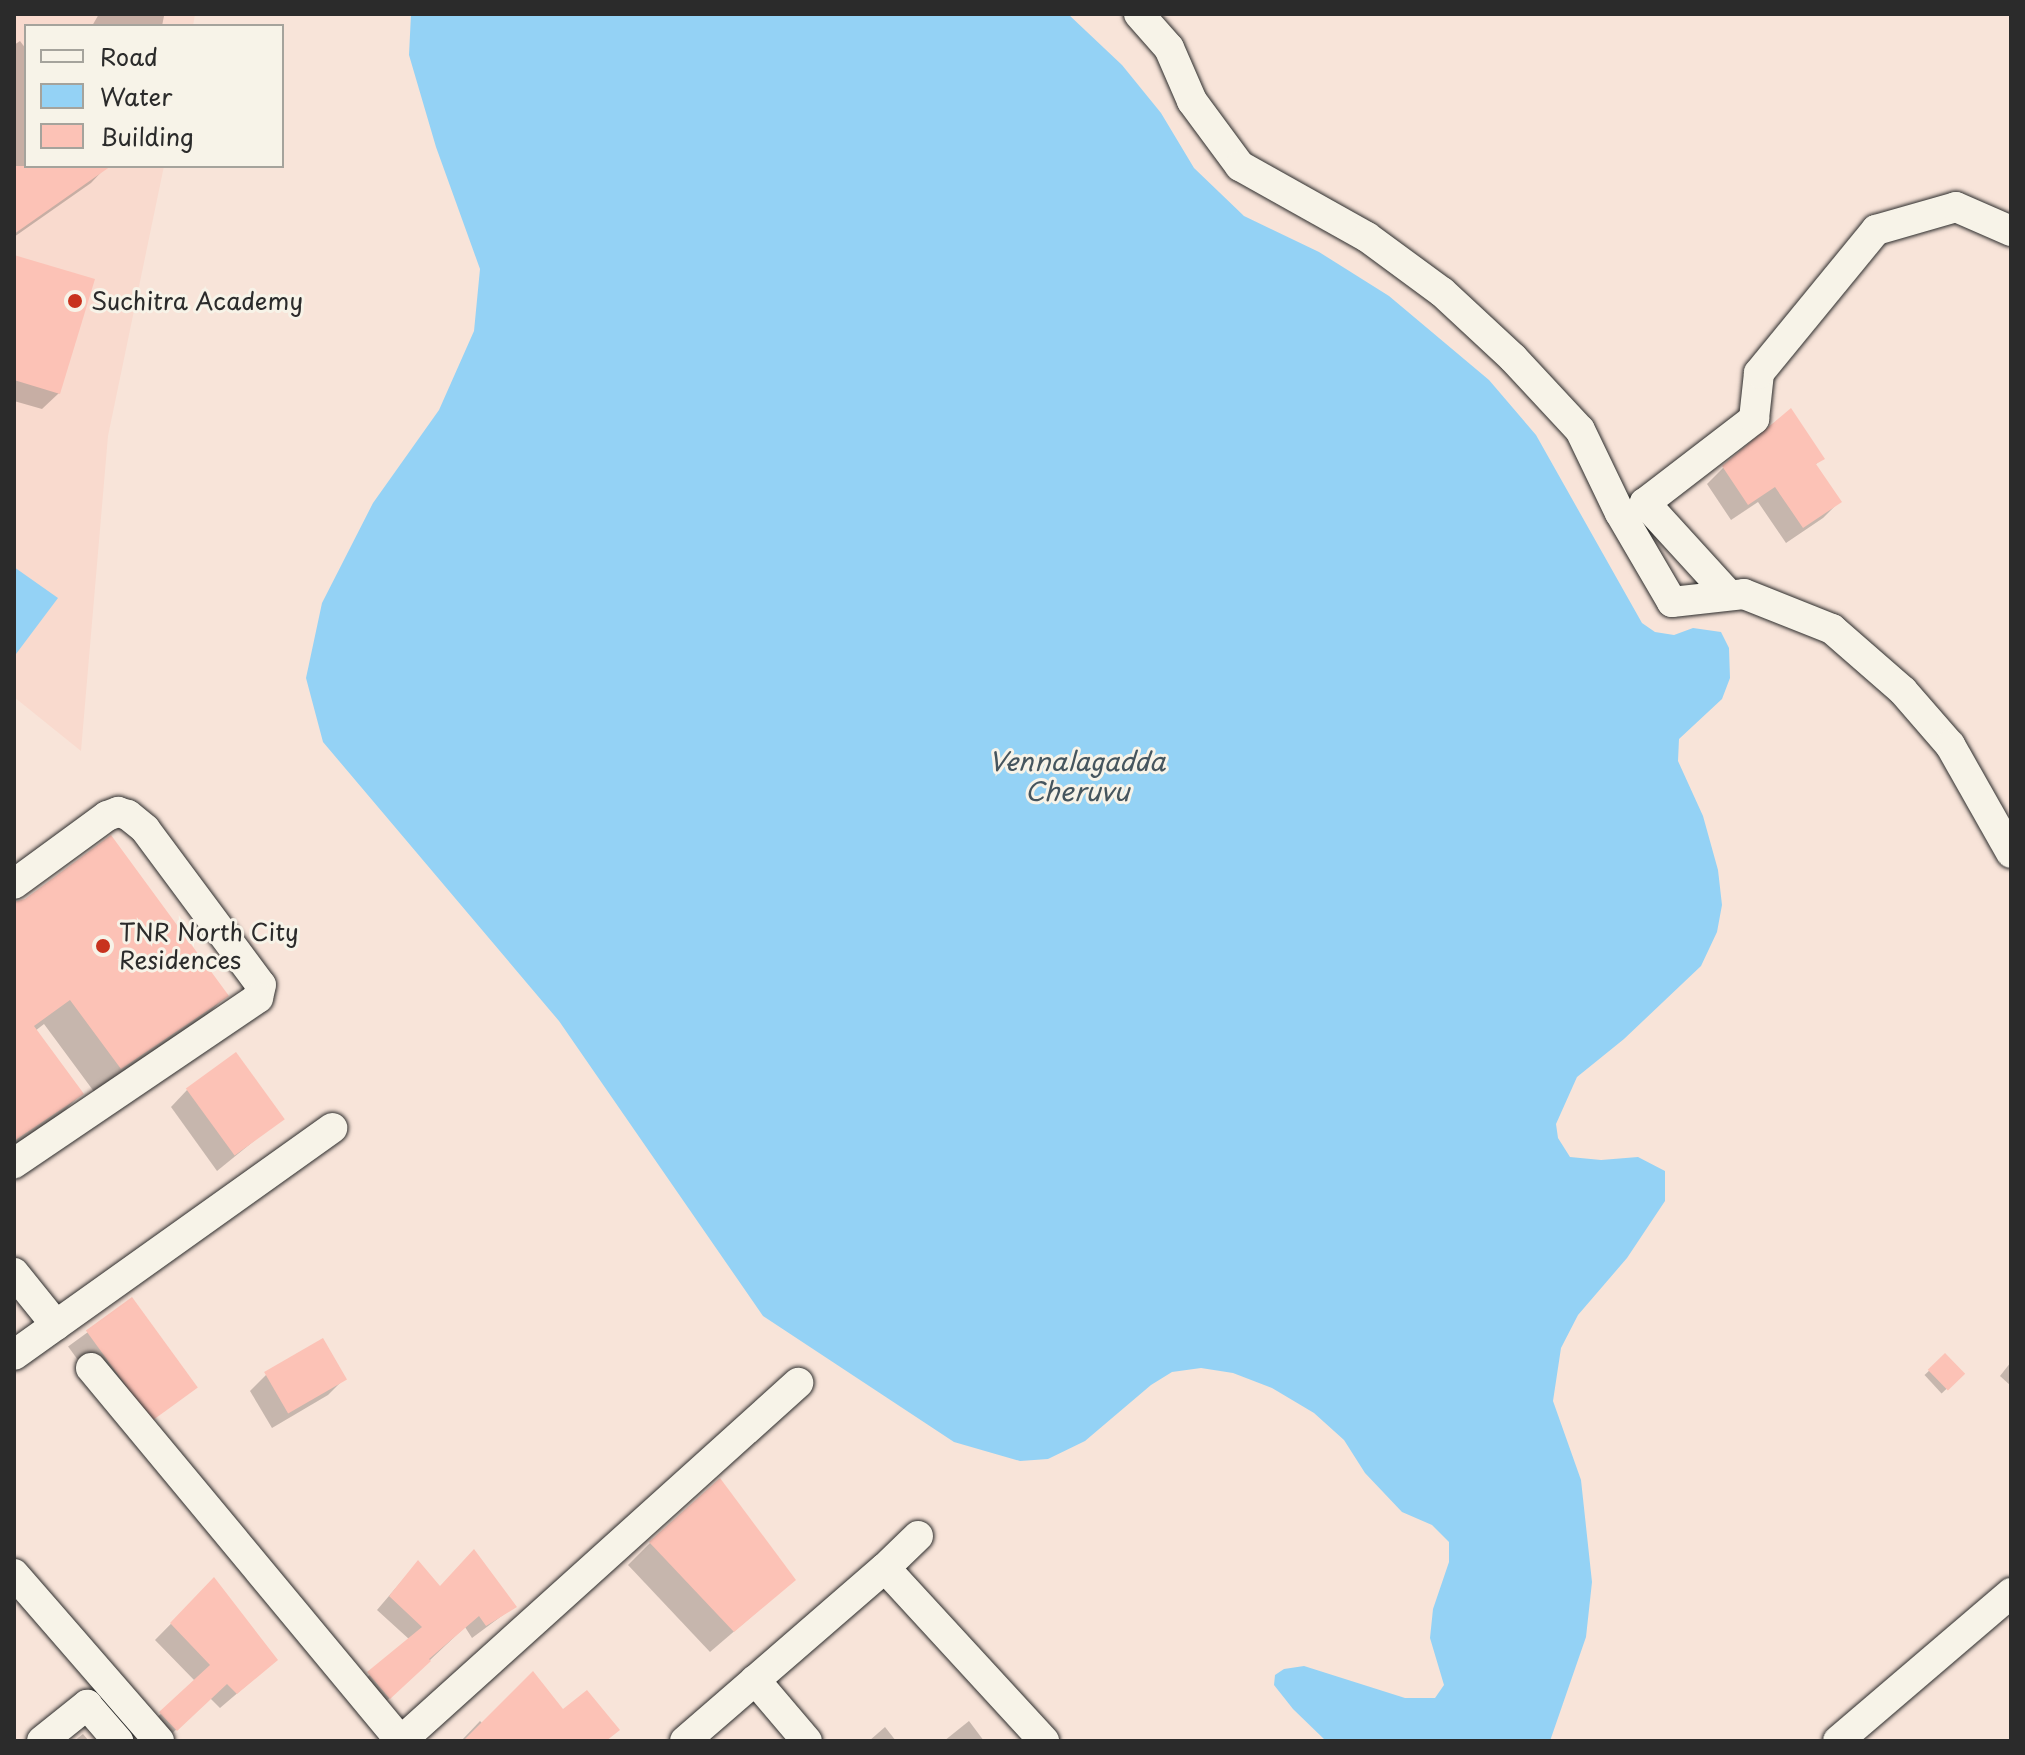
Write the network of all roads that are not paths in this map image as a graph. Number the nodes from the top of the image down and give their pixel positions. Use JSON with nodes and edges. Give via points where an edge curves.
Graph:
{"nodes":[{"id":1,"x":1139,"y":14,"type":"edge"},
{"id":2,"x":2011,"y":231,"type":"edge"},
{"id":3,"x":1729,"y":595,"type":"junction"},
{"id":4,"x":2011,"y":853,"type":"edge"},
{"id":5,"x":14,"y":884,"type":"edge"},
{"id":6,"x":332,"y":1128,"type":"dead end"},
{"id":7,"x":14,"y":1163,"type":"edge"},
{"id":8,"x":14,"y":1273,"type":"edge"},
{"id":9,"x":56,"y":1325,"type":"junction"},
{"id":10,"x":14,"y":1355,"type":"edge"},
{"id":11,"x":91,"y":1368,"type":"dead end"},
{"id":12,"x":798,"y":1383,"type":"dead end"},
{"id":13,"x":918,"y":1536,"type":"dead end"},
{"id":14,"x":885,"y":1568,"type":"junction"},
{"id":15,"x":14,"y":1574,"type":"edge"},
{"id":16,"x":2011,"y":1593,"type":"edge"},
{"id":17,"x":755,"y":1680,"type":"junction"},
{"id":18,"x":42,"y":1741,"type":"edge"},
{"id":19,"x":118,"y":1741,"type":"edge"},
{"id":20,"x":159,"y":1741,"type":"edge"},
{"id":21,"x":685,"y":1741,"type":"edge"},
{"id":22,"x":807,"y":1741,"type":"edge"},
{"id":23,"x":1044,"y":1741,"type":"edge"},
{"id":24,"x":1838,"y":1741,"type":"edge"}],
"edges":[{"from":1,"to":3,"type":"street","via":[[1169,48],[1192,101],[1240,166],[1367,237],[1442,292],[1580,430],[1672,602]]},
{"from":2,"to":3,"type":"street","via":[[1956,207],[1876,230],[1759,373],[1754,419],[1645,503]]},
{"from":3,"to":4,"type":"street","via":[[1744,594],[1832,629],[1903,691],[1950,745]]},
{"from":5,"to":7,"type":"street","via":[[107,816],[128,815],[145,829],[261,985],[258,998]]},
{"from":6,"to":9,"type":"street"},
{"from":8,"to":9,"type":"street"},
{"from":9,"to":10,"type":"street"},
{"from":11,"to":12,"type":"street","via":[[401,1741]]},
{"from":13,"to":14,"type":"street"},
{"from":14,"to":17,"type":"street"},
{"from":14,"to":23,"type":"street"},
{"from":15,"to":20,"type":"street"},
{"from":16,"to":24,"type":"street"},
{"from":17,"to":21,"type":"street"},
{"from":17,"to":22,"type":"street"},
{"from":18,"to":19,"type":"street","via":[[87,1705]]}]}
